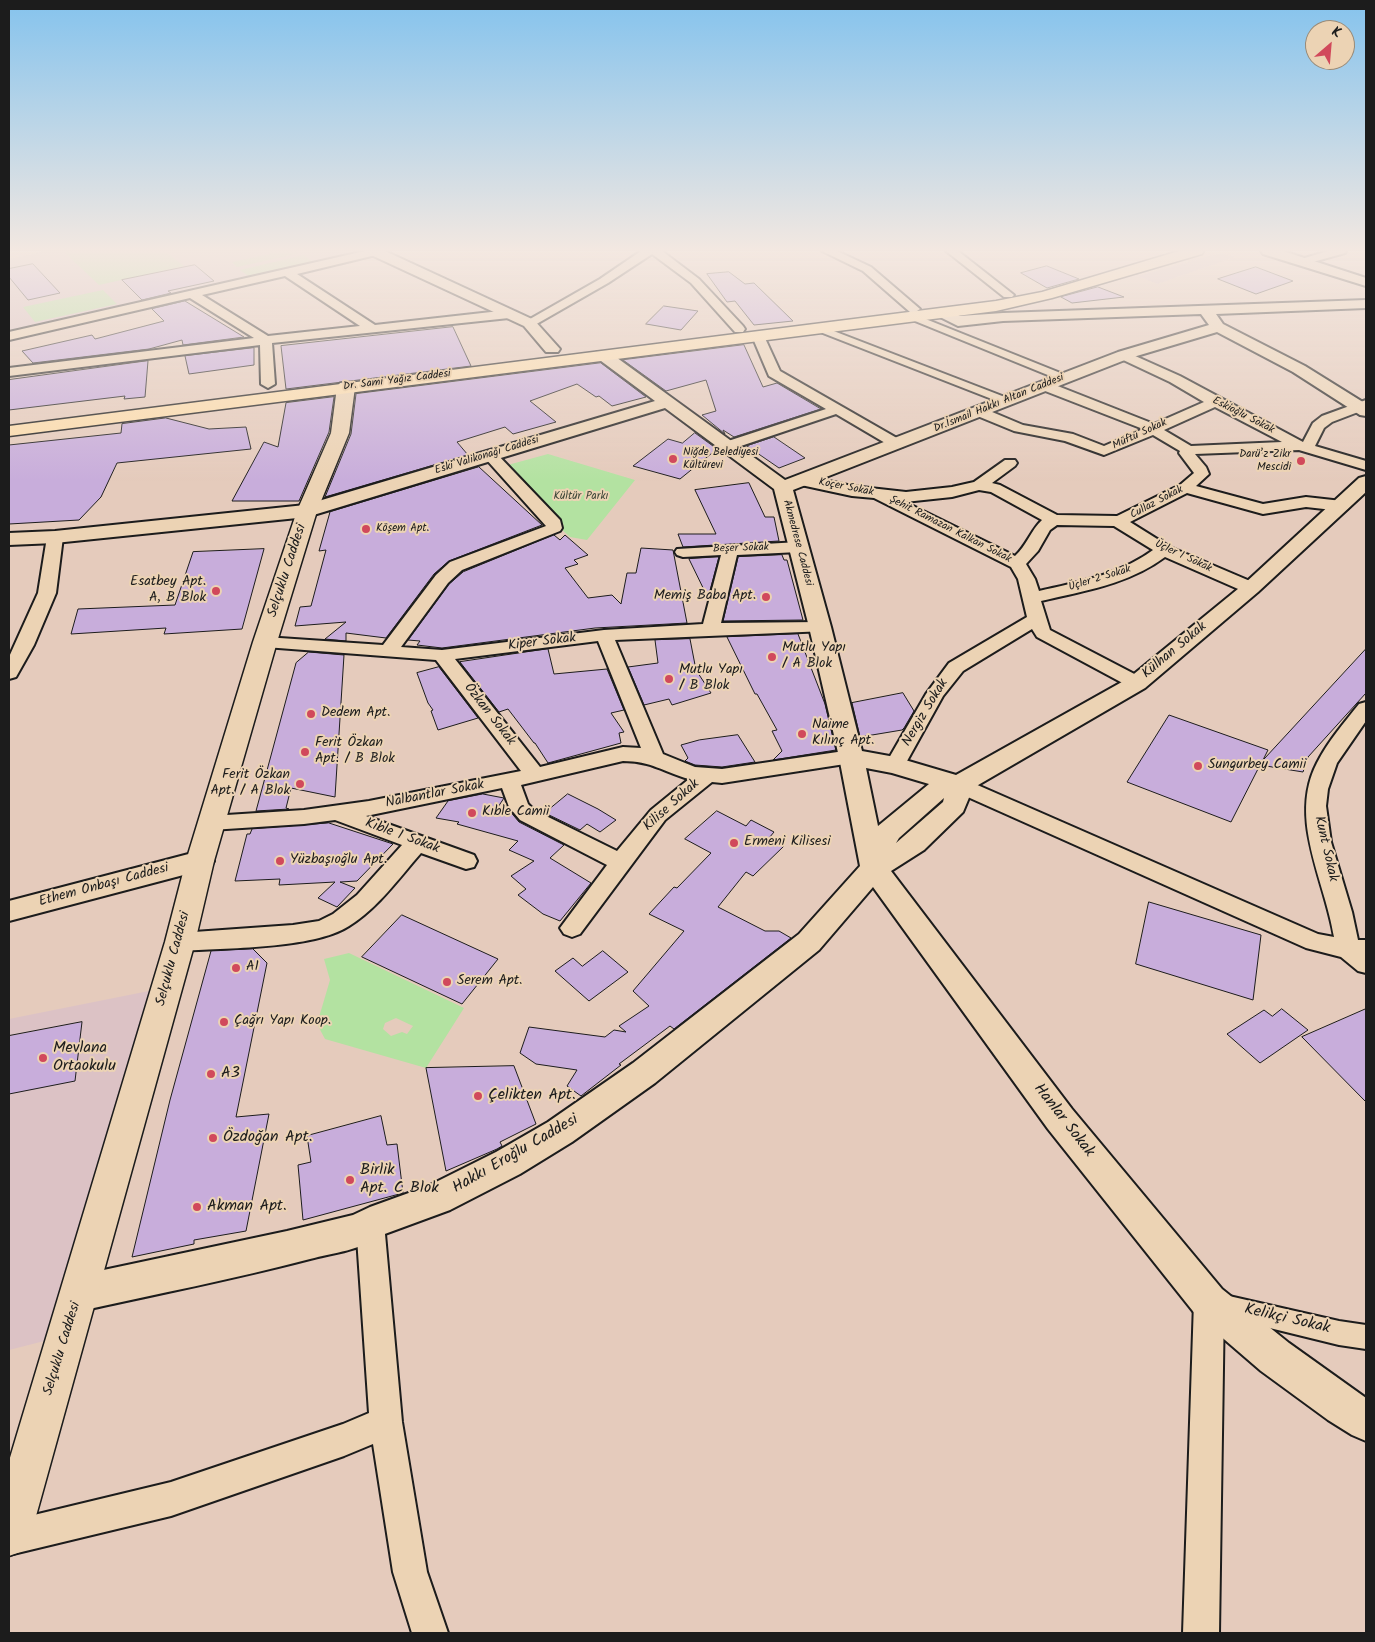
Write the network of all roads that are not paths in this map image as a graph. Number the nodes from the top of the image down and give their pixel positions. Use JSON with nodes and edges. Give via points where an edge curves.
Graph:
{"nodes":[{"id":1,"x":47,"y":328,"type":"edge"},
{"id":2,"x":246,"y":328,"type":"edge"},
{"id":3,"x":385,"y":328,"type":"edge"},
{"id":4,"x":533,"y":328,"type":"edge"},
{"id":5,"x":754,"y":328,"type":"edge"},
{"id":6,"x":818,"y":328,"type":"joint"},
{"id":7,"x":948,"y":328,"type":"edge"},
{"id":8,"x":1216,"y":328,"type":"edge"},
{"id":9,"x":1219,"y":328,"type":"edge"},
{"id":10,"x":373,"y":329,"type":"joint"},
{"id":11,"x":739,"y":329,"type":"joint"},
{"id":12,"x":9,"y":336,"type":"edge"},
{"id":13,"x":758,"y":336,"type":"junction"},
{"id":14,"x":266,"y":340,"type":"junction"},
{"id":15,"x":552,"y":349,"type":"junction"},
{"id":16,"x":603,"y":355,"type":"junction"},
{"id":17,"x":1124,"y":355,"type":"junction"},
{"id":18,"x":9,"y":372,"type":"edge"},
{"id":19,"x":1064,"y":378,"type":"junction"},
{"id":20,"x":268,"y":384,"type":"junction"},
{"id":21,"x":1045,"y":386,"type":"junction"},
{"id":22,"x":346,"y":387,"type":"junction"},
{"id":23,"x":1006,"y":401,"type":"junction"},
{"id":24,"x":668,"y":402,"type":"junction"},
{"id":25,"x":1214,"y":402,"type":"junction"},
{"id":26,"x":1364,"y":407,"type":"edge"},
{"id":27,"x":835,"y":410,"type":"junction"},
{"id":28,"x":980,"y":412,"type":"junction"},
{"id":29,"x":9,"y":418,"type":"edge"},
{"id":30,"x":1152,"y":428,"type":"junction"},
{"id":31,"x":9,"y":431,"type":"edge"},
{"id":32,"x":897,"y":444,"type":"junction"},
{"id":33,"x":727,"y":446,"type":"junction"},
{"id":34,"x":1304,"y":447,"type":"junction"},
{"id":35,"x":1188,"y":450,"type":"junction"},
{"id":36,"x":490,"y":455,"type":"junction"},
{"id":37,"x":1010,"y":463,"type":"dead end"},
{"id":38,"x":1366,"y":466,"type":"edge"},
{"id":39,"x":801,"y":480,"type":"junction"},
{"id":40,"x":1366,"y":482,"type":"edge"},
{"id":41,"x":979,"y":485,"type":"junction"},
{"id":42,"x":783,"y":487,"type":"junction"},
{"id":43,"x":1185,"y":488,"type":"junction"},
{"id":44,"x":880,"y":495,"type":"junction"},
{"id":45,"x":1342,"y":506,"type":"junction"},
{"id":46,"x":307,"y":510,"type":"junction"},
{"id":47,"x":1054,"y":520,"type":"junction"},
{"id":48,"x":1117,"y":521,"type":"junction"},
{"id":49,"x":55,"y":537,"type":"junction"},
{"id":50,"x":9,"y":539,"type":"edge"},
{"id":51,"x":799,"y":547,"type":"junction"},
{"id":52,"x":730,"y":550,"type":"junction"},
{"id":53,"x":1164,"y":550,"type":"junction"},
{"id":54,"x":683,"y":552,"type":"dead end"},
{"id":55,"x":1017,"y":563,"type":"junction"},
{"id":56,"x":1251,"y":588,"type":"junction"},
{"id":57,"x":1032,"y":598,"type":"junction"},
{"id":58,"x":1036,"y":619,"type":"junction"},
{"id":59,"x":820,"y":627,"type":"junction"},
{"id":60,"x":711,"y":629,"type":"junction"},
{"id":61,"x":604,"y":635,"type":"junction"},
{"id":62,"x":265,"y":642,"type":"junction"},
{"id":63,"x":17,"y":645,"type":"edge"},
{"id":64,"x":388,"y":651,"type":"junction"},
{"id":65,"x":442,"y":655,"type":"junction"},
{"id":66,"x":9,"y":673,"type":"edge"},
{"id":67,"x":1137,"y":683,"type":"junction"},
{"id":68,"x":1366,"y":708,"type":"edge"},
{"id":69,"x":851,"y":757,"type":"junction"},
{"id":70,"x":655,"y":758,"type":"junction"},
{"id":71,"x":895,"y":765,"type":"junction"},
{"id":72,"x":535,"y":775,"type":"junction"},
{"id":73,"x":706,"y":775,"type":"junction"},
{"id":74,"x":509,"y":780,"type":"junction"},
{"id":75,"x":959,"y":785,"type":"junction"},
{"id":76,"x":338,"y":813,"type":"junction"},
{"id":77,"x":211,"y":823,"type":"junction"},
{"id":78,"x":418,"y":842,"type":"junction"},
{"id":79,"x":200,"y":861,"type":"junction"},
{"id":80,"x":466,"y":862,"type":"dead end"},
{"id":81,"x":620,"y":862,"type":"junction"},
{"id":82,"x":874,"y":868,"type":"junction"},
{"id":83,"x":9,"y":911,"type":"edge"},
{"id":84,"x":572,"y":928,"type":"dead end"},
{"id":85,"x":180,"y":942,"type":"junction"},
{"id":86,"x":1357,"y":949,"type":"edge"},
{"id":87,"x":1366,"y":964,"type":"edge"},
{"id":88,"x":370,"y":1223,"type":"junction"},
{"id":89,"x":80,"y":1293,"type":"junction"},
{"id":90,"x":1209,"y":1302,"type":"junction"},
{"id":91,"x":1366,"y":1337,"type":"edge"},
{"id":92,"x":1366,"y":1421,"type":"edge"},
{"id":93,"x":386,"y":1422,"type":"junction"},
{"id":94,"x":11,"y":1520,"type":"edge"},
{"id":95,"x":430,"y":1633,"type":"edge"},
{"id":96,"x":1201,"y":1633,"type":"edge"}],
"edges":[{"from":1,"to":12,"type":"street"},
{"from":2,"to":14,"type":"street"},
{"from":3,"to":10,"type":"street"},
{"from":4,"to":15,"type":"street"},
{"from":5,"to":11,"type":"main road","name":"Dr. Sami Yağız Caddesi"},
{"from":6,"to":13,"type":"main road","name":"Dr. Sami Yağız Caddesi"},
{"from":6,"to":23,"type":"street"},
{"from":7,"to":19,"type":"street"},
{"from":8,"to":17,"type":"street","name":"Dr.İsmail Hakkı Altan Caddesi"},
{"from":9,"to":26,"type":"street"},
{"from":10,"to":14,"type":"street"},
{"from":11,"to":15,"type":"main road","name":"Dr. Sami Yağız Caddesi"},
{"from":13,"to":16,"type":"main road","name":"Dr. Sami Yağız Caddesi"},
{"from":13,"to":27,"type":"street","via":[[774,374]]},
{"from":14,"to":18,"type":"street"},
{"from":14,"to":20,"type":"street"},
{"from":15,"to":20,"type":"main road","name":"Dr. Sami Yağız Caddesi"},
{"from":16,"to":22,"type":"main road","name":"Dr. Sami Yağız Caddesi"},
{"from":16,"to":24,"type":"street","name":"Akmedrese Caddesi"},
{"from":17,"to":19,"type":"street","name":"Dr.İsmail Hakkı Altan Caddesi"},
{"from":17,"to":25,"type":"street","name":"Eskioğlu Sokak"},
{"from":19,"to":21,"type":"street","name":"Dr.İsmail Hakkı Altan Caddesi"},
{"from":20,"to":29,"type":"main road","name":"Dr. Sami Yağız Caddesi"},
{"from":21,"to":23,"type":"street","name":"Dr.İsmail Hakkı Altan Caddesi"},
{"from":21,"to":30,"type":"street"},
{"from":22,"to":31,"type":"main road","name":"Dr. Sami Yağız Caddesi"},
{"from":22,"to":46,"type":"main road","name":"Selçuklu Caddesi","via":[[340,433]]},
{"from":23,"to":28,"type":"street","name":"Dr.İsmail Hakkı Altan Caddesi"},
{"from":24,"to":33,"type":"street","name":"Akmedrese Caddesi"},
{"from":24,"to":36,"type":"street","name":"Eski Valikonağı Caddesi"},
{"from":25,"to":30,"type":"street","name":"Müftü Sokak"},
{"from":25,"to":34,"type":"street","name":"Eskioğlu Sokak"},
{"from":26,"to":34,"type":"street","via":[[1323,422]]},
{"from":27,"to":32,"type":"street"},
{"from":27,"to":33,"type":"street"},
{"from":28,"to":30,"type":"street","name":"Müftü Sokak","via":[[1018,428],[1068,437],[1104,451]]},
{"from":28,"to":32,"type":"street","name":"Dr.İsmail Hakkı Altan Caddesi"},
{"from":30,"to":35,"type":"street"},
{"from":32,"to":39,"type":"street","name":"Dr.İsmail Hakkı Altan Caddesi"},
{"from":33,"to":42,"type":"street","name":"Akmedrese Caddesi"},
{"from":34,"to":35,"type":"street"},
{"from":34,"to":38,"type":"street","name":"Eskioğlu Sokak"},
{"from":35,"to":43,"type":"street","name":"Cullaz Sokak","via":[[1186,453],[1202,474]]},
{"from":36,"to":46,"type":"street","name":"Eski Valikonağı Caddesi"},
{"from":36,"to":64,"type":"street","via":[[554,523],[554,528],[456,566],[442,579]]},
{"from":37,"to":41,"type":"street","name":"Koçer Sokak"},
{"from":39,"to":42,"type":"street","name":"Dr.İsmail Hakkı Altan Caddesi"},
{"from":39,"to":44,"type":"street","name":"Koçer Sokak"},
{"from":40,"to":45,"type":"street","name":"Külhan Sokak"},
{"from":41,"to":44,"type":"street","name":"Koçer Sokak","via":[[931,495]]},
{"from":41,"to":47,"type":"street","via":[[995,488]]},
{"from":42,"to":51,"type":"street","name":"Akmedrese Caddesi"},
{"from":43,"to":45,"type":"street","via":[[1262,508],[1306,502]]},
{"from":43,"to":48,"type":"street","name":"Cullaz Sokak"},
{"from":44,"to":55,"type":"street","name":"Şehit Ramazan Kalkan Sokak"},
{"from":45,"to":56,"type":"street","name":"Külhan Sokak"},
{"from":46,"to":49,"type":"street","name":"Eski Valikonağı Caddesi"},
{"from":46,"to":62,"type":"main road","name":"Selçuklu Caddesi"},
{"from":47,"to":48,"type":"street","name":"Cullaz Sokak"},
{"from":47,"to":55,"type":"street","via":[[1042,527],[1035,544]]},
{"from":48,"to":53,"type":"street","name":"Üçler 1 Sokak"},
{"from":49,"to":50,"type":"street","name":"Eski Valikonağı Caddesi"},
{"from":49,"to":63,"type":"street","via":[[47,593]]},
{"from":51,"to":52,"type":"street","name":"Beşer Sokak"},
{"from":51,"to":59,"type":"street","name":"Akmedrese Caddesi"},
{"from":52,"to":54,"type":"street","name":"Beşer Sokak"},
{"from":52,"to":60,"type":"street"},
{"from":53,"to":56,"type":"street","name":"Üçler 1 Sokak"},
{"from":53,"to":57,"type":"street","name":"Üçler 2 Sokak","via":[[1153,560],[1132,570]]},
{"from":55,"to":57,"type":"street","name":"Şehit Ramazan Kalkan Sokak","via":[[1024,571]]},
{"from":56,"to":67,"type":"street","name":"Külhan Sokak"},
{"from":57,"to":58,"type":"street","name":"Şehit Ramazan Kalkan Sokak"},
{"from":58,"to":67,"type":"street","name":"Şehit Ramazan Kalkan Sokak","via":[[1043,633],[1054,640]]},
{"from":58,"to":71,"type":"street","name":"Nergiz Sokak","via":[[956,667],[935,694]]},
{"from":59,"to":60,"type":"street","name":"Kiper Sokak"},
{"from":59,"to":69,"type":"street","name":"Akmedrese Caddesi"},
{"from":60,"to":61,"type":"street","name":"Kiper Sokak"},
{"from":61,"to":65,"type":"street","name":"Kiper Sokak"},
{"from":61,"to":70,"type":"street"},
{"from":62,"to":64,"type":"street","name":"Kiper Sokak"},
{"from":62,"to":77,"type":"main road","name":"Selçuklu Caddesi"},
{"from":63,"to":66,"type":"street"},
{"from":64,"to":65,"type":"street","name":"Kiper Sokak"},
{"from":65,"to":72,"type":"street","name":"Özkan Sokak"},
{"from":67,"to":75,"type":"street","name":"Külhan Sokak"},
{"from":68,"to":86,"type":"street","name":"Kunt Sokak","via":[[1323,770],[1315,805],[1323,852]]},
{"from":69,"to":71,"type":"street"},
{"from":69,"to":73,"type":"street","name":"Nalbantlar Sokak","via":[[737,775]]},
{"from":69,"to":82,"type":"street","name":"Hanlar Sokak"},
{"from":70,"to":72,"type":"street","name":"Nalbantlar Sokak","via":[[623,754]]},
{"from":70,"to":73,"type":"street","name":"Nalbantlar Sokak","via":[[692,773]]},
{"from":71,"to":75,"type":"street"},
{"from":72,"to":74,"type":"street","name":"Nalbantlar Sokak"},
{"from":73,"to":81,"type":"street","name":"Kilise Sokak","via":[[658,816]]},
{"from":74,"to":76,"type":"street","name":"Nalbantlar Sokak"},
{"from":74,"to":81,"type":"street","via":[[515,800],[527,814]]},
{"from":75,"to":82,"type":"street","via":[[954,806],[915,844]]},
{"from":75,"to":86,"type":"street","via":[[1314,942]]},
{"from":76,"to":77,"type":"street","name":"Nalbantlar Sokak"},
{"from":76,"to":78,"type":"street","name":"Kıble 1 Sokak"},
{"from":77,"to":79,"type":"main road","name":"Selçuklu Caddesi"},
{"from":78,"to":80,"type":"street","name":"Kıble 1 Sokak"},
{"from":78,"to":85,"type":"street","via":[[365,901],[324,929]]},
{"from":79,"to":83,"type":"street","name":"Ethem Onbaşı Caddesi"},
{"from":79,"to":85,"type":"main road","name":"Selçuklu Caddesi"},
{"from":81,"to":84,"type":"street","name":"Kilise Sokak"},
{"from":82,"to":88,"type":"street","name":"Hakkı Eroğlu Caddesi","via":[[809,942],[612,1096],[552,1136],[458,1190]]},
{"from":82,"to":90,"type":"street","name":"Hanlar Sokak","via":[[1060,1119]]},
{"from":85,"to":89,"type":"main road","name":"Selçuklu Caddesi"},
{"from":86,"to":87,"type":"street"},
{"from":88,"to":89,"type":"street","name":"Hakkı Eroğlu Caddesi","via":[[362,1229],[320,1240]]},
{"from":88,"to":93,"type":"street"},
{"from":89,"to":94,"type":"main road","name":"Selçuklu Caddesi"},
{"from":90,"to":91,"type":"street","name":"Kelikçi Sokak"},
{"from":90,"to":92,"type":"street","name":"Hanlar Sokak","via":[[1274,1357]]},
{"from":90,"to":96,"type":"street"},
{"from":93,"to":94,"type":"street","via":[[344,1440],[172,1498]]},
{"from":93,"to":95,"type":"street","via":[[410,1572]]}]}
